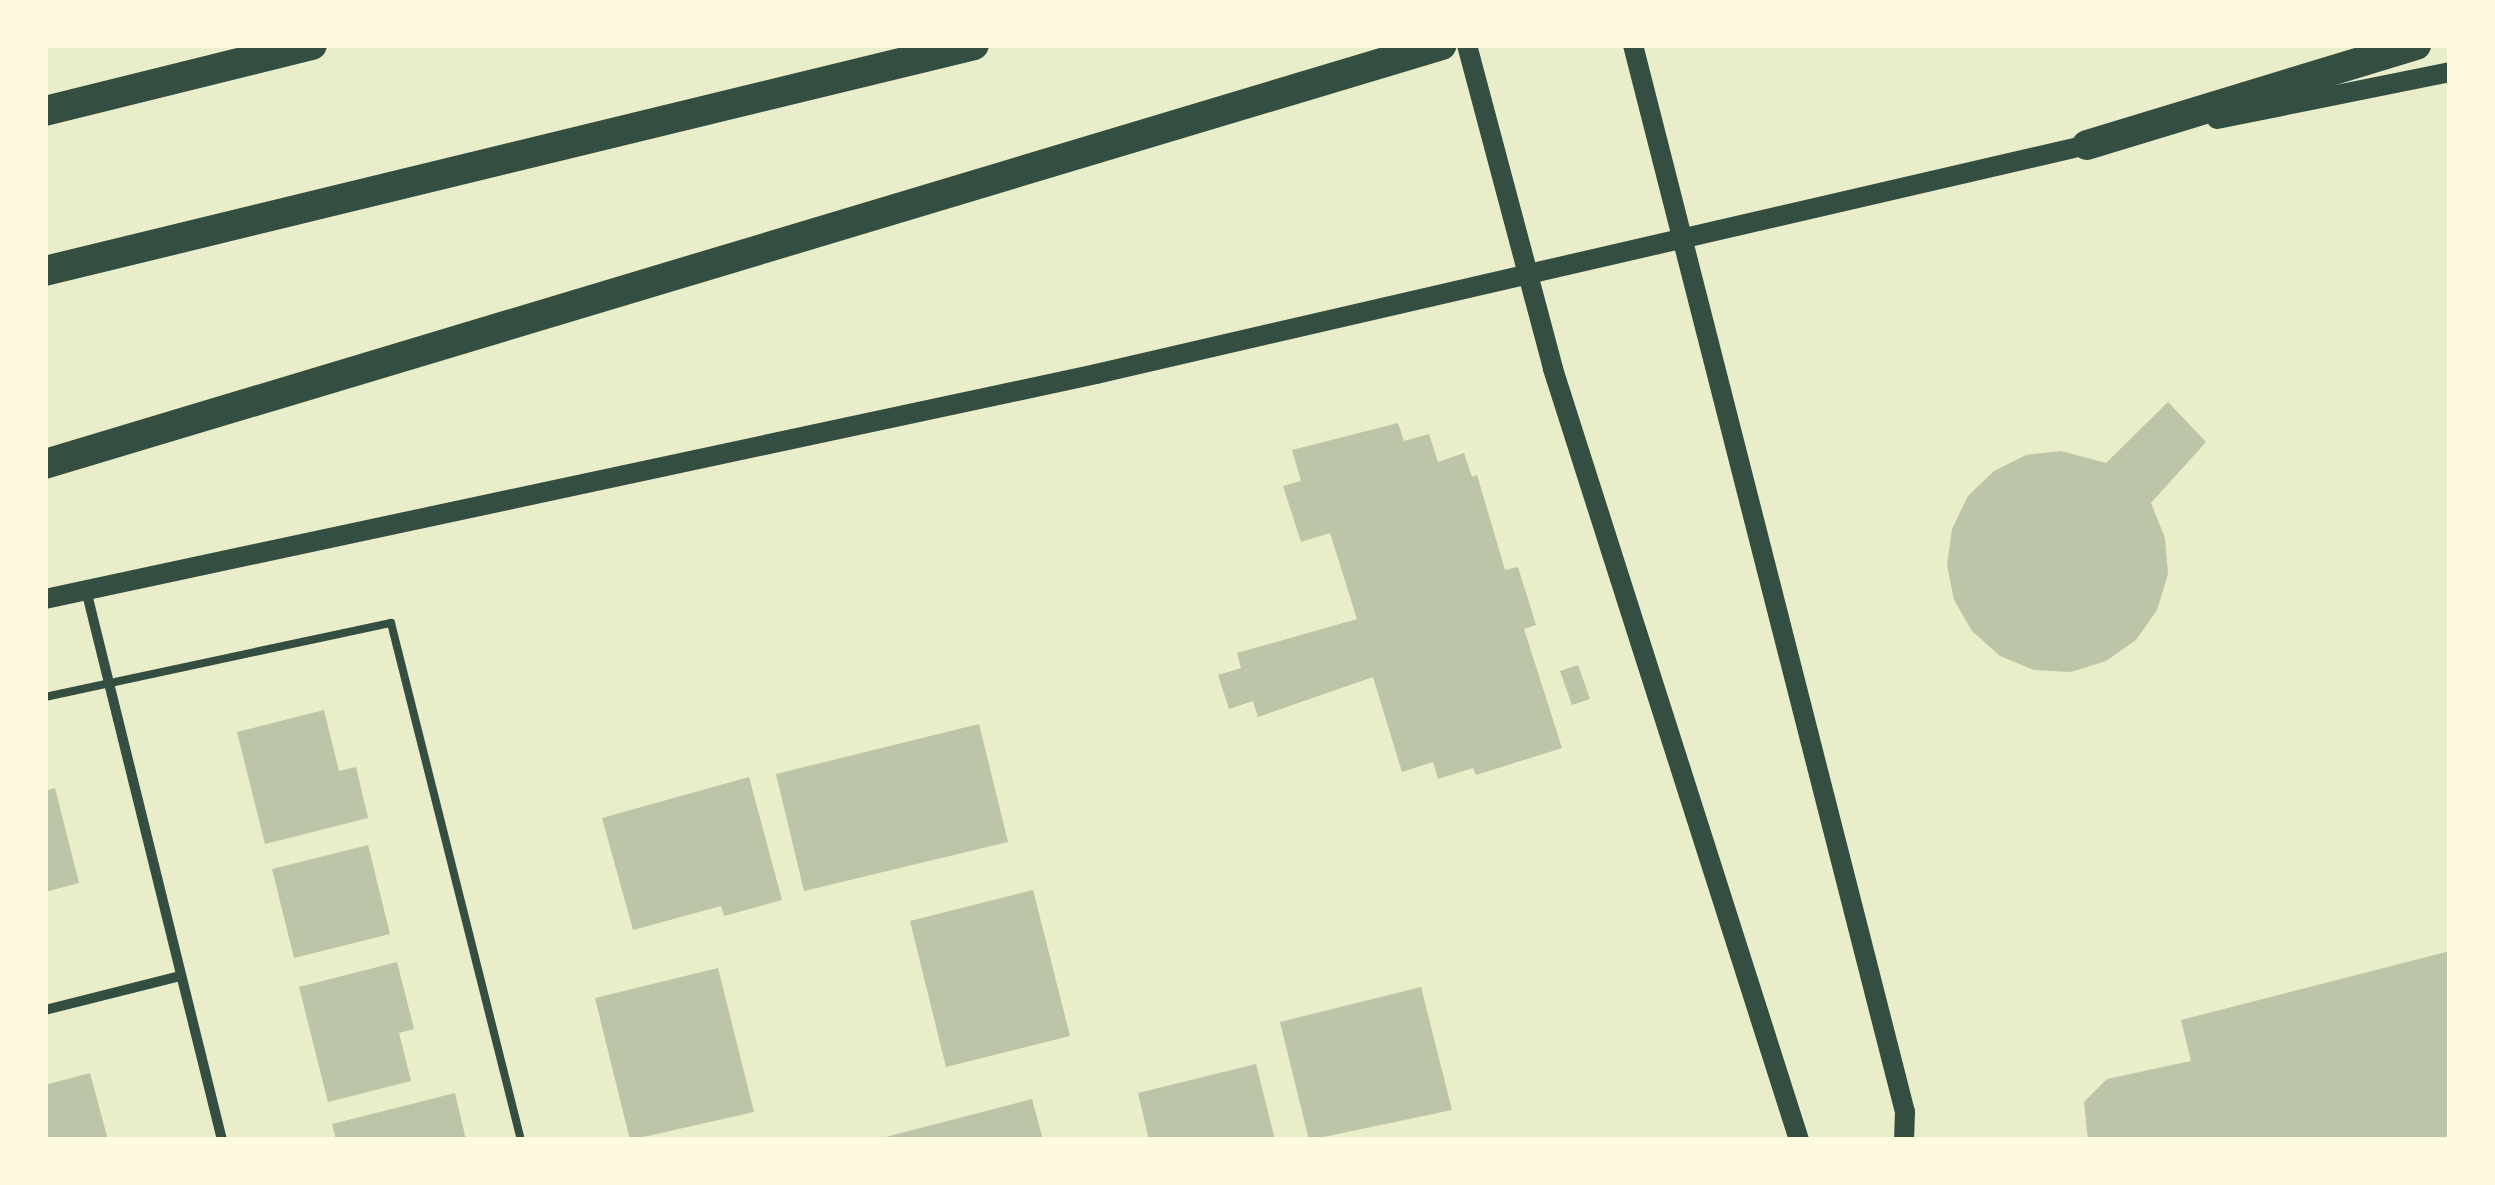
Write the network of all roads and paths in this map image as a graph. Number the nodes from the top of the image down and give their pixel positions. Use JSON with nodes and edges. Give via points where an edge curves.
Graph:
{"nodes":[{"id":1,"x":312,"y":45,"type":"edge"},
{"id":2,"x":974,"y":45,"type":"edge"},
{"id":3,"x":1442,"y":45,"type":"edge"},
{"id":4,"x":1467,"y":45,"type":"edge"},
{"id":5,"x":1633,"y":45,"type":"edge"},
{"id":6,"x":2416,"y":45,"type":"edge"},
{"id":7,"x":2450,"y":72,"type":"edge"},
{"id":8,"x":45,"y":111,"type":"edge"},
{"id":9,"x":2087,"y":145,"type":"junction"},
{"id":10,"x":1685,"y":241,"type":"junction"},
{"id":11,"x":45,"y":271,"type":"edge"},
{"id":12,"x":1528,"y":277,"type":"junction"},
{"id":13,"x":45,"y":464,"type":"edge"},
{"id":14,"x":86,"y":589,"type":"junction"},
{"id":15,"x":45,"y":600,"type":"edge"},
{"id":16,"x":106,"y":682,"type":"junction"},
{"id":17,"x":45,"y":697,"type":"edge"},
{"id":18,"x":180,"y":976,"type":"junction"},
{"id":19,"x":45,"y":1010,"type":"edge"},
{"id":20,"x":222,"y":1140,"type":"edge"},
{"id":21,"x":521,"y":1140,"type":"edge"},
{"id":22,"x":1799,"y":1140,"type":"edge"},
{"id":23,"x":1904,"y":1140,"type":"edge"}],
"edges":[{"from":1,"to":8,"type":"highway"},
{"from":2,"to":11,"type":"highway"},
{"from":3,"to":13,"type":"highway"},
{"from":4,"to":12,"type":"main road"},
{"from":5,"to":10,"type":"main road"},
{"from":6,"to":9,"type":"highway"},
{"from":7,"to":9,"type":"main road"},
{"from":9,"to":10,"type":"main road"},
{"from":10,"to":12,"type":"main road"},
{"from":10,"to":23,"type":"main road","via":[[1905,1112]]},
{"from":12,"to":14,"type":"main road"},
{"from":12,"to":22,"type":"main road"},
{"from":14,"to":15,"type":"main road"},
{"from":14,"to":16,"type":"street"},
{"from":16,"to":17,"type":"lane"},
{"from":16,"to":18,"type":"street"},
{"from":16,"to":21,"type":"lane","via":[[392,623]]},
{"from":18,"to":19,"type":"street"},
{"from":18,"to":20,"type":"street"}]}
